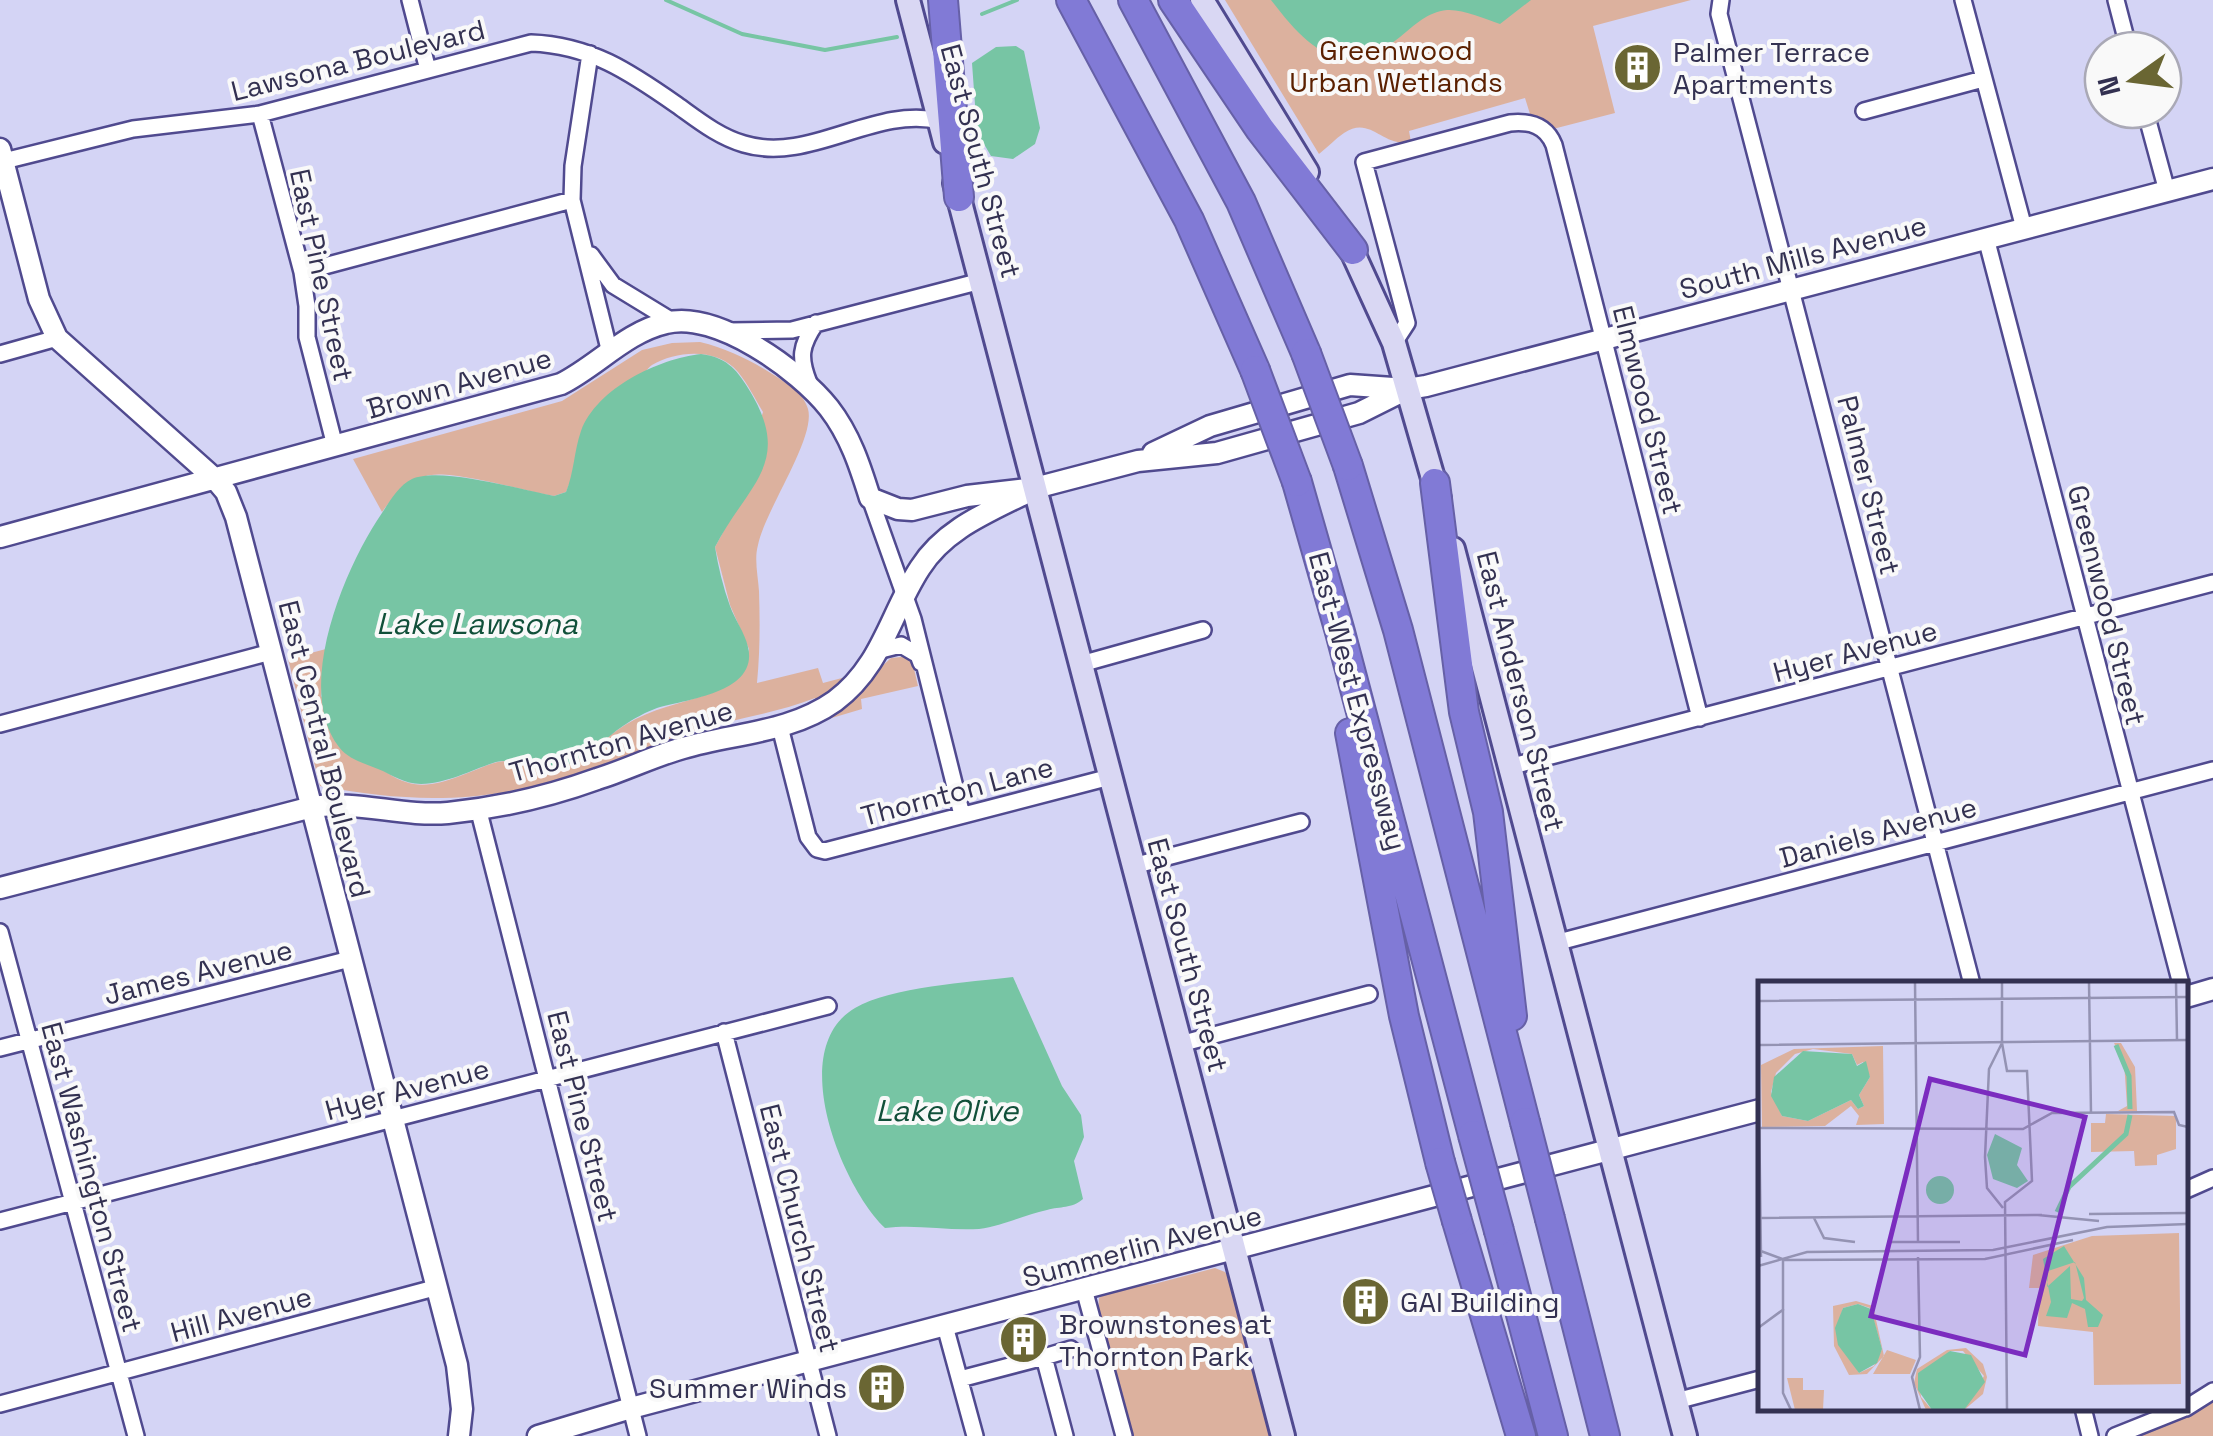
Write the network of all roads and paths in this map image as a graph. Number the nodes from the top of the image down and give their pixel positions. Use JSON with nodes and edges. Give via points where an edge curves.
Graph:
{"nodes":[{"id":1,"x":410,"y":0,"type":"edge"},
{"id":2,"x":908,"y":0,"type":"edge"},
{"id":3,"x":944,"y":0,"type":"edge"},
{"id":4,"x":1070,"y":0,"type":"edge"},
{"id":5,"x":1133,"y":0,"type":"edge"},
{"id":6,"x":1173,"y":0,"type":"edge"},
{"id":7,"x":1202,"y":0,"type":"edge"},
{"id":8,"x":1722,"y":0,"type":"edge"},
{"id":9,"x":1963,"y":0,"type":"edge"},
{"id":10,"x":2116,"y":0,"type":"edge"},
{"id":11,"x":2124,"y":30,"type":"edge"},
{"id":12,"x":590,"y":54,"type":"junction"},
{"id":13,"x":428,"y":70,"type":"junction"},
{"id":14,"x":1984,"y":80,"type":"junction"},
{"id":15,"x":1864,"y":111,"type":"dead end"},
{"id":16,"x":260,"y":114,"type":"junction"},
{"id":17,"x":940,"y":121,"type":"junction"},
{"id":18,"x":2150,"y":130,"type":"edge"},
{"id":19,"x":1,"y":158,"type":"edge"},
{"id":20,"x":2213,"y":178,"type":"edge"},
{"id":21,"x":2166,"y":191,"type":"junction"},
{"id":22,"x":959,"y":197,"type":"junction"},
{"id":23,"x":572,"y":200,"type":"junction"},
{"id":24,"x":2024,"y":228,"type":"junction"},
{"id":25,"x":1986,"y":238,"type":"junction"},
{"id":26,"x":582,"y":240,"type":"junction"},
{"id":27,"x":1353,"y":250,"type":"junction"},
{"id":28,"x":302,"y":272,"type":"junction"},
{"id":29,"x":981,"y":281,"type":"junction"},
{"id":30,"x":1792,"y":288,"type":"junction"},
{"id":31,"x":672,"y":321,"type":"junction"},
{"id":32,"x":816,"y":324,"type":"junction"},
{"id":33,"x":726,"y":331,"type":"junction"},
{"id":34,"x":57,"y":338,"type":"junction"},
{"id":35,"x":1604,"y":338,"type":"junction"},
{"id":36,"x":1394,"y":343,"type":"junction"},
{"id":37,"x":610,"y":353,"type":"junction"},
{"id":38,"x":0,"y":354,"type":"edge"},
{"id":39,"x":810,"y":386,"type":"junction"},
{"id":40,"x":1407,"y":389,"type":"junction"},
{"id":41,"x":335,"y":446,"type":"junction"},
{"id":42,"x":1138,"y":461,"type":"junction"},
{"id":43,"x":216,"y":479,"type":"junction"},
{"id":44,"x":1435,"y":483,"type":"junction"},
{"id":45,"x":1035,"y":488,"type":"junction"},
{"id":46,"x":870,"y":498,"type":"junction"},
{"id":47,"x":0,"y":537,"type":"edge"},
{"id":48,"x":2213,"y":582,"type":"edge"},
{"id":49,"x":905,"y":598,"type":"junction"},
{"id":50,"x":2084,"y":616,"type":"junction"},
{"id":51,"x":1203,"y":630,"type":"dead end"},
{"id":52,"x":1340,"y":632,"type":"junction"},
{"id":53,"x":880,"y":650,"type":"junction"},
{"id":54,"x":271,"y":652,"type":"junction"},
{"id":55,"x":1081,"y":664,"type":"junction"},
{"id":56,"x":1890,"y":668,"type":"junction"},
{"id":57,"x":925,"y":671,"type":"junction"},
{"id":58,"x":1700,"y":718,"type":"junction"},
{"id":59,"x":0,"y":724,"type":"edge"},
{"id":60,"x":780,"y":727,"type":"junction"},
{"id":61,"x":1509,"y":767,"type":"junction"},
{"id":62,"x":2213,"y":770,"type":"edge"},
{"id":63,"x":1110,"y":777,"type":"junction"},
{"id":64,"x":2130,"y":792,"type":"junction"},
{"id":65,"x":312,"y":807,"type":"junction"},
{"id":66,"x":478,"y":808,"type":"junction"},
{"id":67,"x":962,"y":815,"type":"junction"},
{"id":68,"x":1301,"y":822,"type":"dead end"},
{"id":69,"x":1934,"y":843,"type":"junction"},
{"id":70,"x":1134,"y":866,"type":"junction"},
{"id":71,"x":0,"y":888,"type":"edge"},
{"id":72,"x":0,"y":932,"type":"edge"},
{"id":73,"x":1555,"y":942,"type":"junction"},
{"id":74,"x":350,"y":959,"type":"junction"},
{"id":75,"x":1971,"y":981,"type":"edge"},
{"id":76,"x":2180,"y":981,"type":"edge"},
{"id":77,"x":2213,"y":989,"type":"edge"},
{"id":78,"x":1369,"y":994,"type":"dead end"},
{"id":79,"x":2188,"y":995,"type":"edge"},
{"id":80,"x":828,"y":1006,"type":"dead end"},
{"id":81,"x":724,"y":1032,"type":"junction"},
{"id":82,"x":30,"y":1041,"type":"junction"},
{"id":83,"x":1180,"y":1044,"type":"junction"},
{"id":84,"x":0,"y":1048,"type":"edge"},
{"id":85,"x":548,"y":1077,"type":"junction"},
{"id":86,"x":1758,"y":1111,"type":"edge"},
{"id":87,"x":394,"y":1119,"type":"junction"},
{"id":88,"x":1525,"y":1122,"type":"junction"},
{"id":89,"x":1612,"y":1152,"type":"junction"},
{"id":90,"x":2213,"y":1178,"type":"edge"},
{"id":91,"x":2188,"y":1189,"type":"edge"},
{"id":92,"x":74,"y":1202,"type":"junction"},
{"id":93,"x":0,"y":1221,"type":"edge"},
{"id":94,"x":1234,"y":1250,"type":"junction"},
{"id":95,"x":438,"y":1287,"type":"junction"},
{"id":96,"x":1084,"y":1289,"type":"junction"},
{"id":97,"x":945,"y":1326,"type":"junction"},
{"id":98,"x":1071,"y":1349,"type":"dead end"},
{"id":99,"x":1044,"y":1357,"type":"junction"},
{"id":100,"x":808,"y":1362,"type":"junction"},
{"id":101,"x":118,"y":1372,"type":"junction"},
{"id":102,"x":960,"y":1379,"type":"junction"},
{"id":103,"x":1758,"y":1381,"type":"edge"},
{"id":104,"x":2213,"y":1391,"type":"edge"},
{"id":105,"x":1676,"y":1402,"type":"junction"},
{"id":106,"x":0,"y":1404,"type":"edge"},
{"id":107,"x":2188,"y":1406,"type":"edge"},
{"id":108,"x":630,"y":1408,"type":"junction"},
{"id":109,"x":2084,"y":1411,"type":"edge"},
{"id":110,"x":2178,"y":1411,"type":"edge"},
{"id":111,"x":136,"y":1436,"type":"edge"},
{"id":112,"x":459,"y":1436,"type":"edge"},
{"id":113,"x":538,"y":1436,"type":"edge"},
{"id":114,"x":638,"y":1436,"type":"edge"},
{"id":115,"x":828,"y":1436,"type":"edge"},
{"id":116,"x":975,"y":1436,"type":"edge"},
{"id":117,"x":1066,"y":1436,"type":"edge"},
{"id":118,"x":1124,"y":1436,"type":"edge"},
{"id":119,"x":1283,"y":1436,"type":"edge"},
{"id":120,"x":1520,"y":1436,"type":"edge"},
{"id":121,"x":1553,"y":1436,"type":"edge"},
{"id":122,"x":1605,"y":1436,"type":"edge"},
{"id":123,"x":1685,"y":1436,"type":"edge"},
{"id":124,"x":2090,"y":1436,"type":"edge"},
{"id":125,"x":2115,"y":1436,"type":"edge"}],
"edges":[{"from":1,"to":13,"type":"street"},
{"from":2,"to":17,"type":"main road","name":"East South Street"},
{"from":3,"to":22,"type":"highway"},
{"from":4,"to":52,"type":"highway","name":"East-West Expressway","bridge":true,"via":[[1189,220],[1255,370],[1297,482]]},
{"from":5,"to":88,"type":"highway","name":"East-West Expressway","bridge":true,"via":[[1241,202],[1348,466],[1398,630]]},
{"from":6,"to":27,"type":"highway"},
{"from":7,"to":27,"type":"main road","name":"East Anderson Street"},
{"from":8,"to":30,"type":"street","name":"Palmer Street","via":[[1719,14]]},
{"from":9,"to":14,"type":"street"},
{"from":10,"to":11,"type":"street"},
{"from":12,"to":13,"type":"street","name":"Lawsona Boulevard","via":[[531,43]]},
{"from":12,"to":17,"type":"street","name":"Lawsona Boulevard","via":[[707,127],[755,146],[791,147],[918,116]]},
{"from":12,"to":23,"type":"street"},
{"from":13,"to":16,"type":"street","name":"Lawsona Boulevard"},
{"from":14,"to":15,"type":"street"},
{"from":14,"to":24,"type":"street"},
{"from":16,"to":19,"type":"street","name":"Lawsona Boulevard","via":[[132,129]]},
{"from":16,"to":28,"type":"street","name":"East Pine Street"},
{"from":17,"to":22,"type":"main road","name":"East South Street"},
{"from":18,"to":21,"type":"street"},
{"from":19,"to":34,"type":"street","name":"East Central Boulevard","via":[[39,299]]},
{"from":20,"to":21,"type":"street","name":"South Mills Avenue"},
{"from":21,"to":24,"type":"street","name":"South Mills Avenue"},
{"from":22,"to":29,"type":"main road","name":"East South Street"},
{"from":23,"to":26,"type":"street"},
{"from":23,"to":28,"type":"street"},
{"from":24,"to":25,"type":"street","name":"South Mills Avenue"},
{"from":25,"to":30,"type":"street","name":"South Mills Avenue"},
{"from":25,"to":50,"type":"street","name":"Greenwood Street"},
{"from":26,"to":31,"type":"street","via":[[613,285]]},
{"from":26,"to":37,"type":"street"},
{"from":27,"to":36,"type":"main road","name":"East Anderson Street"},
{"from":28,"to":41,"type":"street","name":"East Pine Street","via":[[306,337]]},
{"from":29,"to":32,"type":"street"},
{"from":29,"to":45,"type":"main road","name":"East South Street"},
{"from":30,"to":35,"type":"street","name":"South Mills Avenue"},
{"from":30,"to":56,"type":"street","name":"Palmer Street"},
{"from":31,"to":33,"type":"street"},
{"from":31,"to":37,"type":"street","name":"Brown Avenue"},
{"from":32,"to":33,"type":"street"},
{"from":32,"to":39,"type":"street","via":[[800,352]]},
{"from":33,"to":39,"type":"street"},
{"from":34,"to":38,"type":"street"},
{"from":34,"to":43,"type":"street","name":"East Central Boulevard"},
{"from":35,"to":36,"type":"street","name":"Elmwood Street","via":[[1554,145],[1533,123],[1510,123],[1364,162],[1407,323]]},
{"from":35,"to":40,"type":"street","name":"South Mills Avenue"},
{"from":35,"to":58,"type":"street","name":"Elmwood Street"},
{"from":36,"to":40,"type":"main road","name":"East Anderson Street"},
{"from":37,"to":41,"type":"street","name":"Brown Avenue","via":[[561,384]]},
{"from":39,"to":46,"type":"street","via":[[842,428]]},
{"from":40,"to":42,"type":"street","name":"South Mills Avenue","via":[[1359,413],[1217,453]]},
{"from":40,"to":42,"type":"street","name":"South Mills Avenue","via":[[1350,385],[1210,426]]},
{"from":40,"to":44,"type":"main road","name":"East Anderson Street"},
{"from":41,"to":43,"type":"street","name":"Brown Avenue"},
{"from":42,"to":45,"type":"street","name":"South Mills Avenue"},
{"from":43,"to":47,"type":"street","name":"Brown Avenue"},
{"from":43,"to":54,"type":"street","name":"East Central Boulevard","via":[[236,517]]},
{"from":44,"to":61,"type":"main road","name":"East Anderson Street"},
{"from":44,"to":88,"type":"highway","via":[[1462,694],[1488,812]]},
{"from":45,"to":46,"type":"street","name":"South Mills Avenue","via":[[912,510]]},
{"from":45,"to":49,"type":"street","name":"Thornton Avenue","via":[[950,534]]},
{"from":45,"to":55,"type":"main road","name":"East South Street"},
{"from":46,"to":49,"type":"street"},
{"from":48,"to":50,"type":"street","name":"Hyer Avenue"},
{"from":49,"to":53,"type":"street","name":"Thornton Avenue"},
{"from":49,"to":57,"type":"street"},
{"from":50,"to":56,"type":"street","name":"Hyer Avenue"},
{"from":50,"to":64,"type":"street","name":"Greenwood Street"},
{"from":51,"to":55,"type":"street"},
{"from":52,"to":120,"type":"highway","bridge":true,"via":[[1351,742],[1404,1016]]},
{"from":52,"to":121,"type":"highway","name":"East-West Expressway","bridge":true},
{"from":53,"to":57,"type":"street","via":[[910,648]]},
{"from":53,"to":60,"type":"street","name":"Thornton Avenue","via":[[835,701]]},
{"from":54,"to":59,"type":"street"},
{"from":54,"to":65,"type":"street","name":"East Central Boulevard"},
{"from":55,"to":63,"type":"main road","name":"East South Street"},
{"from":56,"to":58,"type":"street","name":"Hyer Avenue"},
{"from":56,"to":69,"type":"street","name":"Palmer Street"},
{"from":57,"to":67,"type":"street"},
{"from":58,"to":61,"type":"street","name":"Hyer Avenue"},
{"from":60,"to":66,"type":"street","name":"Thornton Avenue","via":[[708,741],[566,789]]},
{"from":60,"to":67,"type":"street","name":"Thornton Lane","via":[[808,837],[818,848],[833,851]]},
{"from":61,"to":73,"type":"main road","name":"East Anderson Street"},
{"from":62,"to":64,"type":"street","name":"Daniels Avenue"},
{"from":63,"to":67,"type":"street","name":"Thornton Lane"},
{"from":63,"to":70,"type":"main road","name":"East South Street"},
{"from":64,"to":69,"type":"street","name":"Daniels Avenue"},
{"from":64,"to":76,"type":"street","name":"Greenwood Street"},
{"from":65,"to":66,"type":"street","name":"Thornton Avenue","via":[[424,814]]},
{"from":65,"to":71,"type":"street","name":"Thornton Avenue"},
{"from":65,"to":74,"type":"street","name":"East Central Boulevard"},
{"from":66,"to":85,"type":"street","name":"East Pine Street"},
{"from":68,"to":70,"type":"street"},
{"from":69,"to":73,"type":"street","name":"Daniels Avenue"},
{"from":69,"to":75,"type":"street","name":"Palmer Street"},
{"from":70,"to":83,"type":"main road","name":"East South Street"},
{"from":72,"to":82,"type":"street","name":"East Washington Street"},
{"from":73,"to":89,"type":"main road","name":"East Anderson Street"},
{"from":74,"to":82,"type":"street","name":"James Avenue"},
{"from":74,"to":87,"type":"street","name":"East Central Boulevard"},
{"from":77,"to":79,"type":"street"},
{"from":78,"to":83,"type":"street"},
{"from":80,"to":81,"type":"street","name":"Hyer Avenue"},
{"from":81,"to":85,"type":"street","name":"Hyer Avenue"},
{"from":81,"to":100,"type":"street","name":"East Church Street"},
{"from":82,"to":84,"type":"street","name":"James Avenue"},
{"from":82,"to":92,"type":"street","name":"East Washington Street"},
{"from":83,"to":94,"type":"main road","name":"East South Street"},
{"from":85,"to":87,"type":"street","name":"Hyer Avenue"},
{"from":85,"to":108,"type":"street","name":"East Pine Street"},
{"from":86,"to":89,"type":"street","name":"Summerlin Avenue"},
{"from":87,"to":92,"type":"street","name":"Hyer Avenue"},
{"from":87,"to":95,"type":"street","name":"East Central Boulevard"},
{"from":88,"to":122,"type":"highway","name":"East-West Expressway","bridge":true},
{"from":89,"to":94,"type":"street","name":"Summerlin Avenue"},
{"from":89,"to":105,"type":"main road","name":"East Anderson Street"},
{"from":90,"to":91,"type":"street"},
{"from":92,"to":93,"type":"street","name":"Hyer Avenue"},
{"from":92,"to":101,"type":"street","name":"East Washington Street"},
{"from":94,"to":96,"type":"street","name":"Summerlin Avenue"},
{"from":94,"to":119,"type":"main road","name":"East South Street"},
{"from":95,"to":101,"type":"street","name":"Hill Avenue"},
{"from":95,"to":112,"type":"street","name":"East Central Boulevard","via":[[461,1387]]},
{"from":96,"to":97,"type":"street","name":"Summerlin Avenue"},
{"from":96,"to":118,"type":"street"},
{"from":97,"to":100,"type":"street","name":"Summerlin Avenue"},
{"from":97,"to":102,"type":"street"},
{"from":98,"to":99,"type":"street"},
{"from":99,"to":102,"type":"street"},
{"from":99,"to":117,"type":"street"},
{"from":100,"to":108,"type":"street","name":"Summerlin Avenue"},
{"from":100,"to":115,"type":"street","name":"East Church Street"},
{"from":101,"to":106,"type":"street","name":"Hill Avenue"},
{"from":101,"to":111,"type":"street","name":"East Washington Street"},
{"from":102,"to":116,"type":"street"},
{"from":103,"to":105,"type":"street"},
{"from":104,"to":107,"type":"street"},
{"from":105,"to":123,"type":"main road","name":"East Anderson Street"},
{"from":108,"to":113,"type":"street","name":"Summerlin Avenue"},
{"from":108,"to":114,"type":"street","name":"East Pine Street"},
{"from":109,"to":124,"type":"street"},
{"from":110,"to":125,"type":"street"}]}
